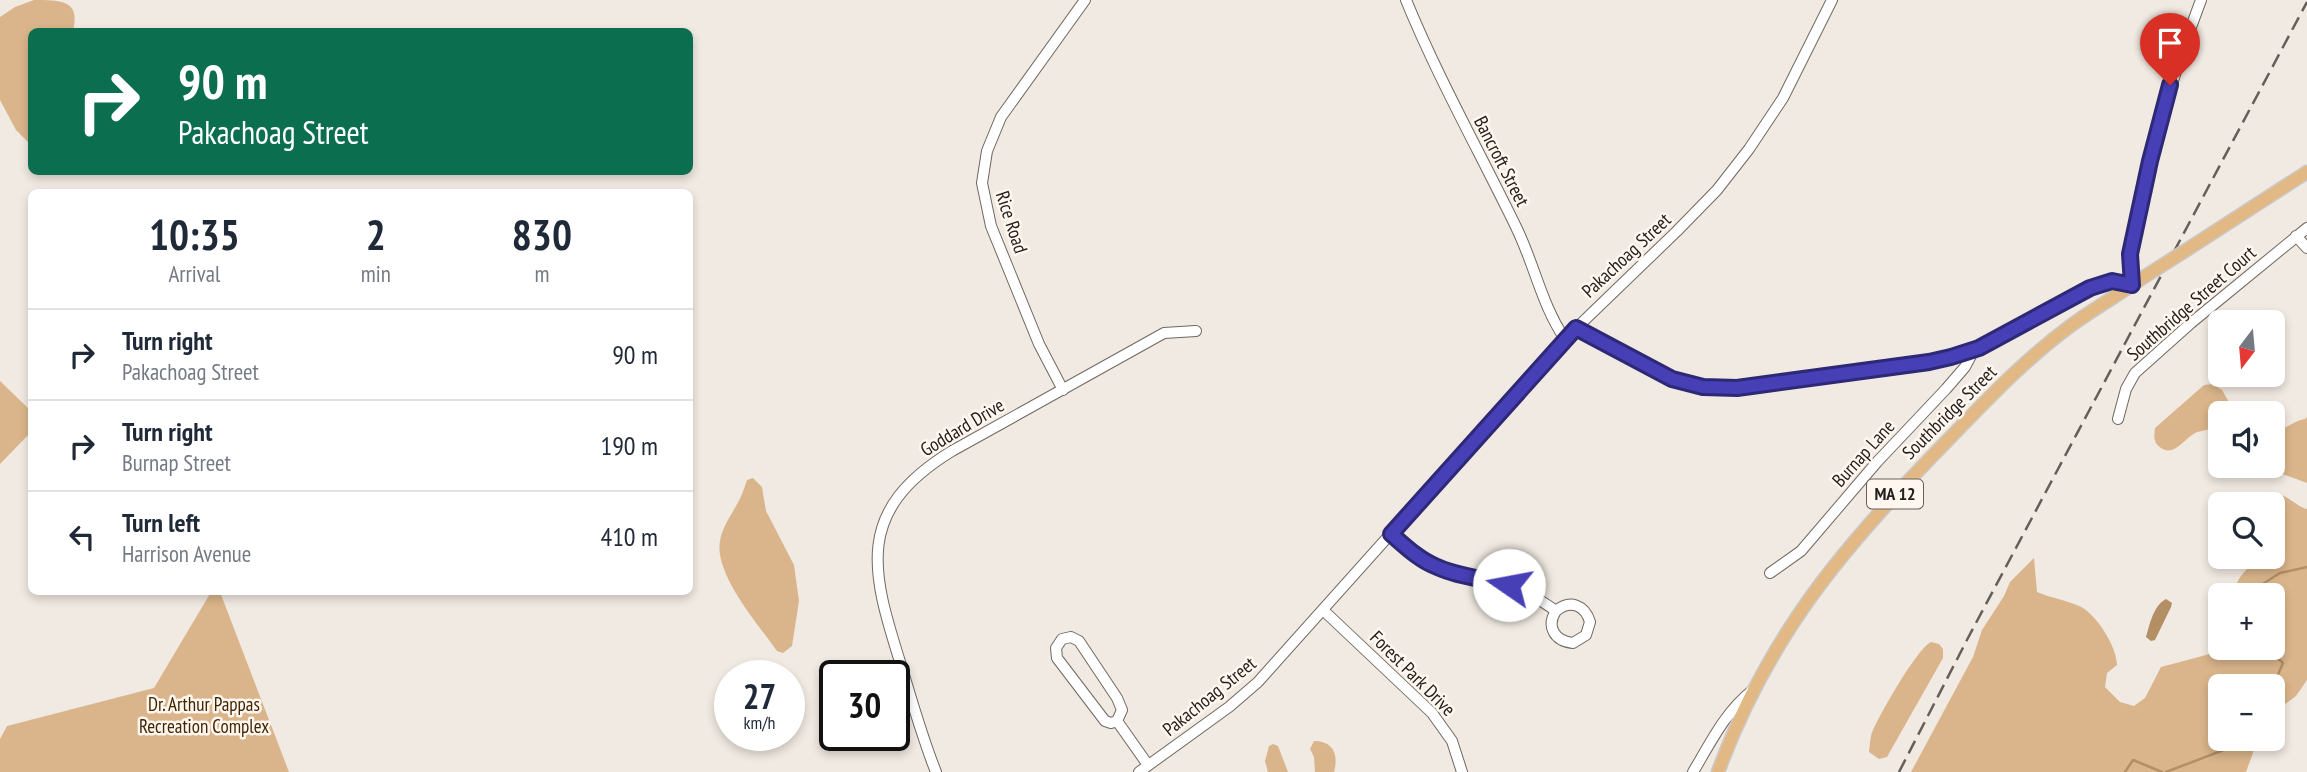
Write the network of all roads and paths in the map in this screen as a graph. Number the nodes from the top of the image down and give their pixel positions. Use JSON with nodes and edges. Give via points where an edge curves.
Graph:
{"nodes":[{"id":1,"x":1085,"y":0,"type":"edge"},
{"id":2,"x":1406,"y":0,"type":"edge"},
{"id":3,"x":1832,"y":0,"type":"edge"},
{"id":4,"x":2201,"y":0,"type":"edge"},
{"id":5,"x":2307,"y":172,"type":"edge"},
{"id":6,"x":2307,"y":228,"type":"edge"},
{"id":7,"x":2296,"y":236,"type":"junction"},
{"id":8,"x":2307,"y":248,"type":"edge"},
{"id":9,"x":2132,"y":285,"type":"junction"},
{"id":10,"x":1576,"y":328,"type":"junction"},
{"id":11,"x":1196,"y":331,"type":"dead end"},
{"id":12,"x":1565,"y":340,"type":"junction"},
{"id":13,"x":1974,"y":350,"type":"junction"},
{"id":14,"x":1063,"y":390,"type":"junction"},
{"id":15,"x":2118,"y":419,"type":"dead end"},
{"id":16,"x":1391,"y":534,"type":"junction"},
{"id":17,"x":1770,"y":573,"type":"dead end"},
{"id":18,"x":1323,"y":610,"type":"junction"},
{"id":19,"x":1556,"y":611,"type":"junction"},
{"id":20,"x":1753,"y":689,"type":"junction"},
{"id":21,"x":1117,"y":721,"type":"junction"},
{"id":22,"x":1148,"y":765,"type":"junction"},
{"id":23,"x":936,"y":772,"type":"edge"},
{"id":24,"x":1139,"y":772,"type":"edge"},
{"id":25,"x":1462,"y":772,"type":"edge"},
{"id":26,"x":1693,"y":772,"type":"edge"},
{"id":27,"x":1718,"y":772,"type":"edge"}],
"edges":[{"from":1,"to":14,"type":"street","name":"Rice Road","via":[[1001,117],[987,151],[982,183],[991,226]]},
{"from":2,"to":12,"type":"street","name":"Bancroft Street"},
{"from":3,"to":10,"type":"street","name":"Pakachoag Street","via":[[1791,85],[1740,161],[1691,218]]},
{"from":4,"to":9,"type":"street","via":[[2170,85],[2150,161],[2130,254]]},
{"from":5,"to":9,"type":"main road","name":"Southbridge Street","number":"MA 12","bridge":true},
{"from":6,"to":7,"type":"street","name":"Southbridge Street Court"},
{"from":7,"to":8,"type":"street"},
{"from":7,"to":15,"type":"street","name":"Southbridge Street Court","via":[[2135,373]]},
{"from":9,"to":13,"type":"street","via":[[2112,281],[2090,288]]},
{"from":9,"to":20,"type":"main road","name":"Southbridge Street","number":"MA 12","via":[[2037,352],[1892,497],[1821,582]]},
{"from":10,"to":12,"type":"street","name":"Pakachoag Street"},
{"from":10,"to":13,"type":"street","via":[[1672,379],[1712,388],[1929,362]]},
{"from":11,"to":14,"type":"street","name":"Goddard Drive","via":[[1164,333]]},
{"from":12,"to":16,"type":"street","name":"Pakachoag Street"},
{"from":13,"to":17,"type":"street","name":"Burnap Lane","via":[[1946,390],[1801,551]]},
{"from":14,"to":23,"type":"street","name":"Goddard Drive","via":[[924,470],[900,495],[881,534],[877,568],[883,602]]},
{"from":16,"to":18,"type":"street","name":"Pakachoag Street"},
{"from":16,"to":19,"type":"street","via":[[1435,567],[1520,589]]},
{"from":18,"to":22,"type":"street","name":"Pakachoag Street","via":[[1241,697]]},
{"from":18,"to":25,"type":"street","name":"Forest Park Drive","via":[[1441,723]]},
{"from":19,"to":19,"type":"street","via":[[1568,604],[1582,608],[1590,622],[1586,635],[1573,643],[1558,638],[1551,625]]},
{"from":20,"to":26,"type":"street","via":[[1723,720]]},
{"from":20,"to":27,"type":"main road","name":"Southbridge Street","number":"MA 12"},
{"from":21,"to":21,"type":"street","via":[[1105,722],[1057,659],[1056,648],[1062,639],[1079,641],[1117,698],[1122,710]]},
{"from":21,"to":22,"type":"street"},
{"from":22,"to":24,"type":"street","name":"Pakachoag Street"}]}
